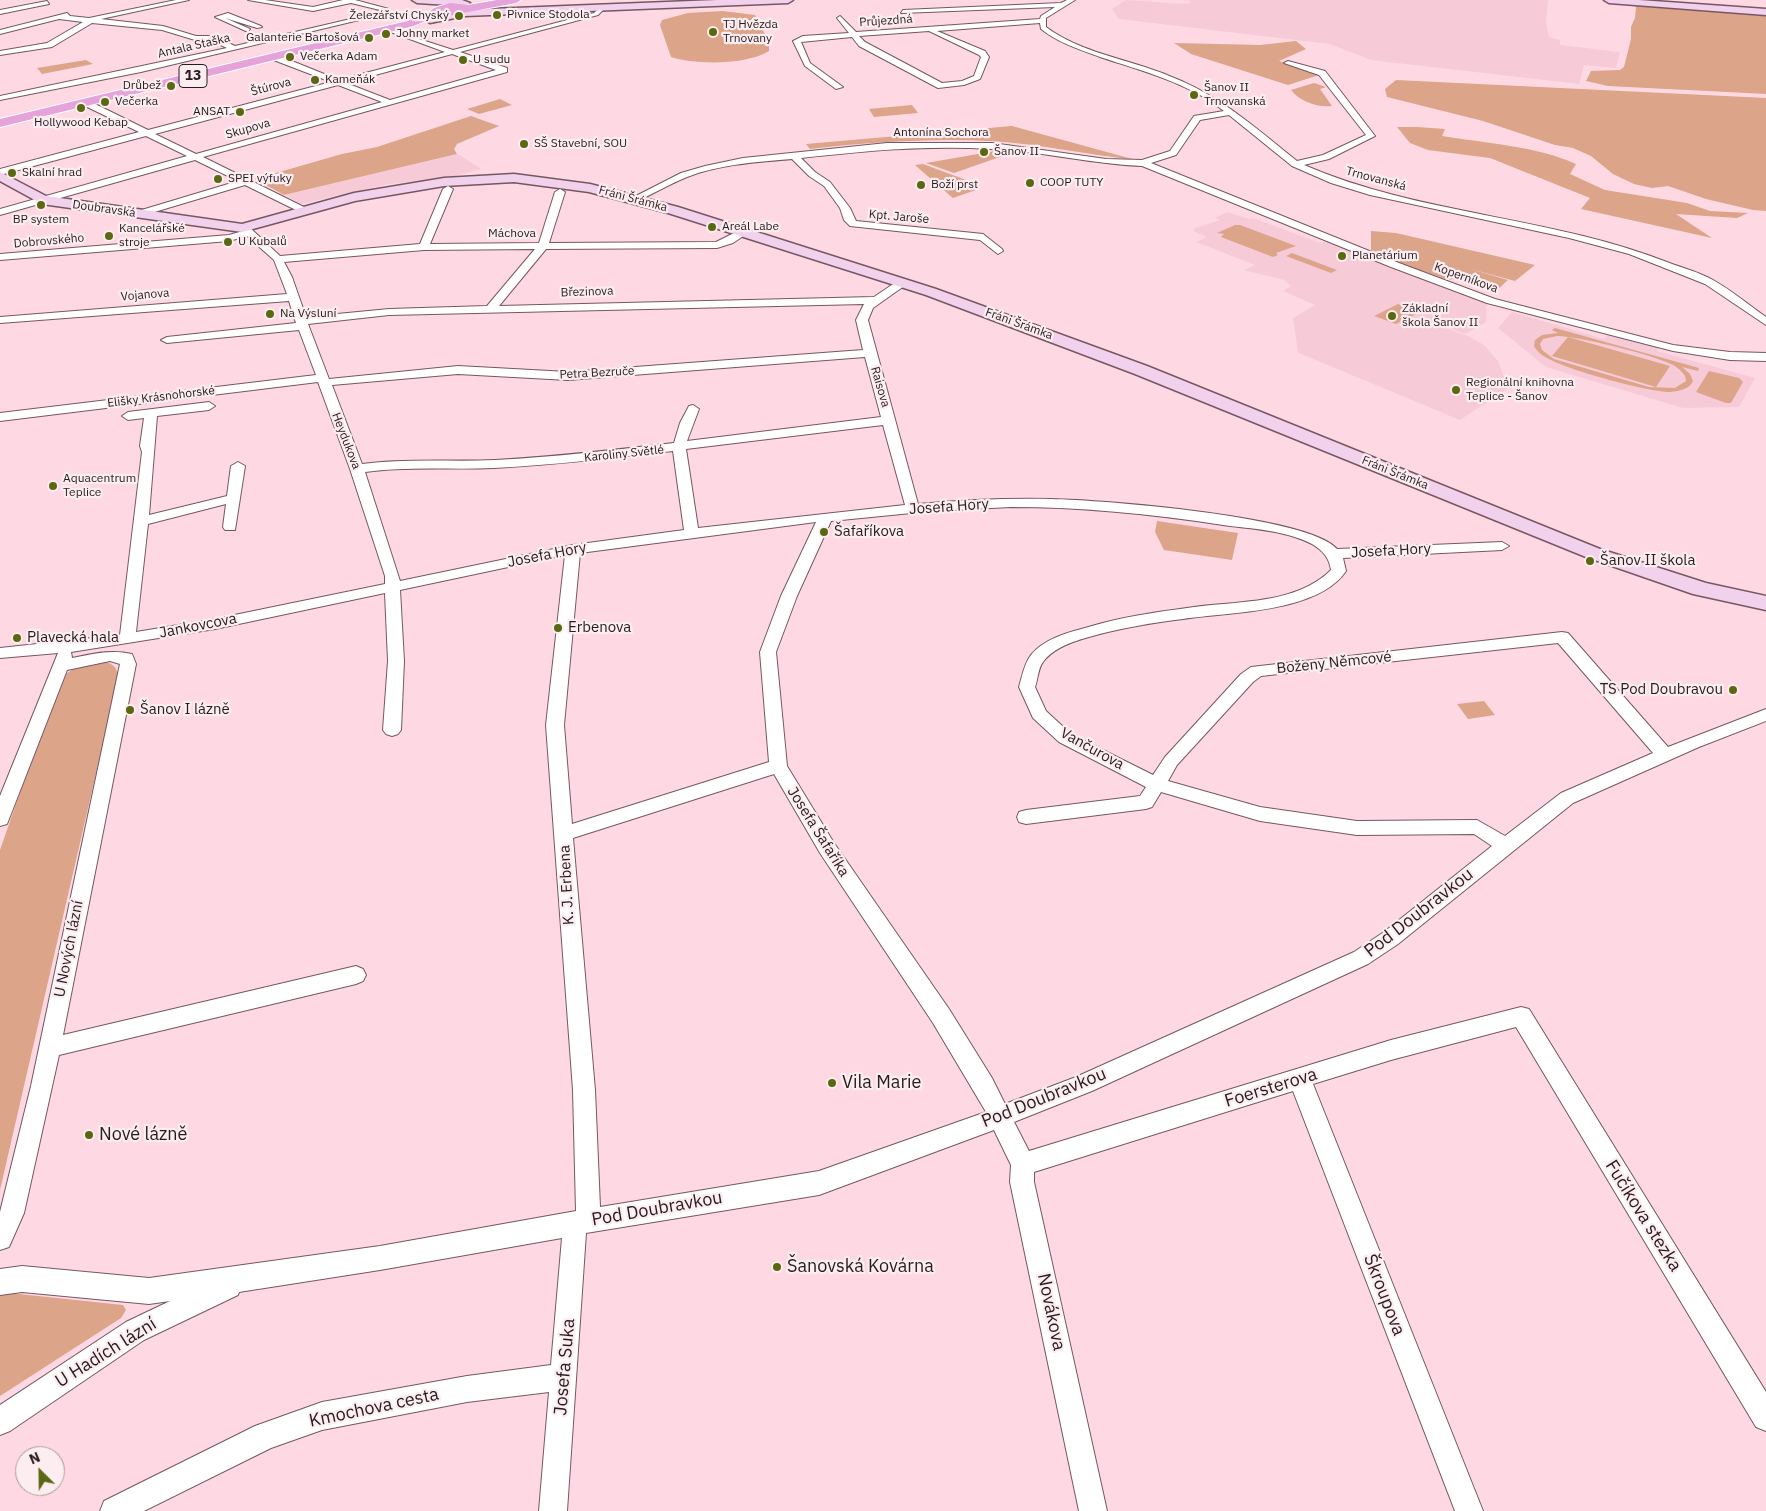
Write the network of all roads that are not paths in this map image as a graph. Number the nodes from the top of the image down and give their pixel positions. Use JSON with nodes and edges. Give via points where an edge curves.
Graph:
{"nodes":[{"id":1,"x":186,"y":0,"type":"edge"},
{"id":2,"x":251,"y":0,"type":"edge"},
{"id":3,"x":349,"y":0,"type":"edge"},
{"id":4,"x":374,"y":0,"type":"edge"},
{"id":5,"x":788,"y":0,"type":"edge"},
{"id":6,"x":985,"y":0,"type":"edge"},
{"id":7,"x":1072,"y":0,"type":"edge"},
{"id":8,"x":1609,"y":0,"type":"edge"},
{"id":9,"x":409,"y":1,"type":"edge"},
{"id":10,"x":45,"y":2,"type":"edge"},
{"id":11,"x":127,"y":2,"type":"dead end"},
{"id":12,"x":364,"y":3,"type":"junction"},
{"id":13,"x":503,"y":4,"type":"edge"},
{"id":14,"x":1063,"y":5,"type":"junction"},
{"id":15,"x":520,"y":6,"type":"edge"},
{"id":16,"x":603,"y":7,"type":"junction"},
{"id":17,"x":459,"y":8,"type":"junction"},
{"id":18,"x":991,"y":8,"type":"junction"},
{"id":19,"x":438,"y":9,"type":"junction"},
{"id":20,"x":557,"y":9,"type":"junction"},
{"id":21,"x":569,"y":9,"type":"junction"},
{"id":22,"x":140,"y":10,"type":"junction"},
{"id":23,"x":0,"y":12,"type":"edge"},
{"id":24,"x":80,"y":12,"type":"dead end"},
{"id":25,"x":904,"y":12,"type":"dead end"},
{"id":26,"x":1766,"y":12,"type":"edge"},
{"id":27,"x":589,"y":16,"type":"junction"},
{"id":28,"x":57,"y":17,"type":"junction"},
{"id":29,"x":158,"y":17,"type":"dead end"},
{"id":30,"x":840,"y":18,"type":"dead end"},
{"id":31,"x":430,"y":20,"type":"junction"},
{"id":32,"x":1041,"y":21,"type":"junction"},
{"id":33,"x":86,"y":22,"type":"junction"},
{"id":34,"x":248,"y":30,"type":"junction"},
{"id":35,"x":387,"y":30,"type":"junction"},
{"id":36,"x":930,"y":30,"type":"junction"},
{"id":37,"x":1,"y":32,"type":"edge"},
{"id":38,"x":852,"y":34,"type":"junction"},
{"id":39,"x":211,"y":38,"type":"junction"},
{"id":40,"x":48,"y":45,"type":"junction"},
{"id":41,"x":234,"y":48,"type":"junction"},
{"id":42,"x":454,"y":52,"type":"junction"},
{"id":43,"x":0,"y":53,"type":"edge"},
{"id":44,"x":274,"y":57,"type":"junction"},
{"id":45,"x":1288,"y":63,"type":"dead end"},
{"id":46,"x":340,"y":82,"type":"junction"},
{"id":47,"x":817,"y":85,"type":"dead end"},
{"id":48,"x":0,"y":98,"type":"edge"},
{"id":49,"x":86,"y":102,"type":"junction"},
{"id":50,"x":390,"y":102,"type":"junction"},
{"id":51,"x":1232,"y":112,"type":"junction"},
{"id":52,"x":0,"y":123,"type":"edge"},
{"id":53,"x":146,"y":133,"type":"junction"},
{"id":54,"x":194,"y":157,"type":"junction"},
{"id":55,"x":799,"y":159,"type":"junction"},
{"id":56,"x":1143,"y":162,"type":"junction"},
{"id":57,"x":1295,"y":164,"type":"junction"},
{"id":58,"x":0,"y":172,"type":"edge"},
{"id":59,"x":0,"y":176,"type":"edge"},
{"id":60,"x":245,"y":182,"type":"junction"},
{"id":61,"x":448,"y":189,"type":"dead end"},
{"id":62,"x":560,"y":192,"type":"dead end"},
{"id":63,"x":635,"y":199,"type":"junction"},
{"id":64,"x":42,"y":200,"type":"junction"},
{"id":65,"x":305,"y":211,"type":"junction"},
{"id":66,"x":0,"y":212,"type":"edge"},
{"id":67,"x":138,"y":214,"type":"junction"},
{"id":68,"x":248,"y":231,"type":"junction"},
{"id":69,"x":744,"y":232,"type":"junction"},
{"id":70,"x":543,"y":246,"type":"junction"},
{"id":71,"x":424,"y":247,"type":"junction"},
{"id":72,"x":998,"y":251,"type":"dead end"},
{"id":73,"x":0,"y":257,"type":"edge"},
{"id":74,"x":278,"y":259,"type":"junction"},
{"id":75,"x":903,"y":282,"type":"junction"},
{"id":76,"x":293,"y":297,"type":"junction"},
{"id":77,"x":874,"y":300,"type":"junction"},
{"id":78,"x":491,"y":308,"type":"junction"},
{"id":79,"x":0,"y":320,"type":"edge"},
{"id":80,"x":1766,"y":322,"type":"edge"},
{"id":81,"x":302,"y":323,"type":"junction"},
{"id":82,"x":167,"y":340,"type":"dead end"},
{"id":83,"x":870,"y":353,"type":"junction"},
{"id":84,"x":1766,"y":357,"type":"edge"},
{"id":85,"x":323,"y":380,"type":"junction"},
{"id":86,"x":209,"y":406,"type":"dead end"},
{"id":87,"x":693,"y":409,"type":"dead end"},
{"id":88,"x":151,"y":413,"type":"junction"},
{"id":89,"x":128,"y":416,"type":"dead end"},
{"id":90,"x":0,"y":417,"type":"edge"},
{"id":91,"x":889,"y":420,"type":"junction"},
{"id":92,"x":679,"y":448,"type":"junction"},
{"id":93,"x":238,"y":466,"type":"dead end"},
{"id":94,"x":357,"y":469,"type":"junction"},
{"id":95,"x":234,"y":498,"type":"junction"},
{"id":96,"x":913,"y":510,"type":"junction"},
{"id":97,"x":826,"y":517,"type":"junction"},
{"id":98,"x":142,"y":520,"type":"junction"},
{"id":99,"x":230,"y":527,"type":"dead end"},
{"id":100,"x":692,"y":533,"type":"junction"},
{"id":101,"x":1502,"y":546,"type":"dead end"},
{"id":102,"x":572,"y":549,"type":"junction"},
{"id":103,"x":1334,"y":554,"type":"junction"},
{"id":104,"x":393,"y":587,"type":"junction"},
{"id":105,"x":1766,"y":603,"type":"edge"},
{"id":106,"x":130,"y":645,"type":"junction"},
{"id":107,"x":68,"y":648,"type":"junction"},
{"id":108,"x":0,"y":653,"type":"edge"},
{"id":109,"x":60,"y":666,"type":"junction"},
{"id":110,"x":1766,"y":715,"type":"edge"},
{"id":111,"x":392,"y":730,"type":"dead end"},
{"id":112,"x":1665,"y":755,"type":"junction"},
{"id":113,"x":778,"y":766,"type":"junction"},
{"id":114,"x":1158,"y":785,"type":"junction"},
{"id":115,"x":1026,"y":817,"type":"dead end"},
{"id":116,"x":0,"y":819,"type":"edge"},
{"id":117,"x":564,"y":834,"type":"junction"},
{"id":118,"x":1505,"y":846,"type":"junction"},
{"id":119,"x":356,"y":975,"type":"dead end"},
{"id":120,"x":1521,"y":1016,"type":"joint"},
{"id":121,"x":50,"y":1048,"type":"junction"},
{"id":122,"x":1300,"y":1080,"type":"junction"},
{"id":123,"x":998,"y":1118,"type":"junction"},
{"id":124,"x":1023,"y":1164,"type":"junction"},
{"id":125,"x":581,"y":1222,"type":"junction"},
{"id":126,"x":0,"y":1238,"type":"edge"},
{"id":127,"x":244,"y":1279,"type":"junction"},
{"id":128,"x":0,"y":1282,"type":"edge"},
{"id":129,"x":563,"y":1377,"type":"junction"},
{"id":130,"x":1766,"y":1417,"type":"edge"},
{"id":131,"x":0,"y":1421,"type":"edge"},
{"id":132,"x":114,"y":1511,"type":"edge"},
{"id":133,"x":553,"y":1511,"type":"edge"},
{"id":134,"x":1093,"y":1511,"type":"edge"},
{"id":135,"x":1469,"y":1511,"type":"edge"}],
"edges":[{"from":1,"to":22,"type":"street"},
{"from":2,"to":3,"type":"street","via":[[318,9]]},
{"from":3,"to":12,"type":"street"},
{"from":4,"to":12,"type":"street"},
{"from":5,"to":16,"type":"street"},
{"from":6,"to":18,"type":"street"},
{"from":7,"to":14,"type":"street"},
{"from":8,"to":26,"type":"street","via":[[1705,10]]},
{"from":9,"to":13,"type":"street"},
{"from":9,"to":17,"type":"street"},
{"from":9,"to":19,"type":"street"},
{"from":9,"to":35,"type":"street","via":[[428,10],[427,13]]},
{"from":10,"to":23,"type":"street"},
{"from":10,"to":28,"type":"street"},
{"from":11,"to":22,"type":"street"},
{"from":12,"to":41,"type":"street","name":"Antala Staška","via":[[386,10]]},
{"from":13,"to":15,"type":"main road","number":"13"},
{"from":13,"to":17,"type":"main road","number":"13"},
{"from":13,"to":20,"type":"street"},
{"from":13,"to":31,"type":"street"},
{"from":14,"to":18,"type":"street"},
{"from":14,"to":32,"type":"street","via":[[1046,14]]},
{"from":15,"to":17,"type":"street","via":[[487,11]]},
{"from":15,"to":20,"type":"street"},
{"from":16,"to":21,"type":"street"},
{"from":16,"to":27,"type":"street","name":"Štúrova","via":[[601,12]]},
{"from":17,"to":19,"type":"main road"},
{"from":17,"to":31,"type":"main road","number":"13"},
{"from":18,"to":25,"type":"street","via":[[925,8]]},
{"from":19,"to":35,"type":"main road","number":"13","via":[[428,17]]},
{"from":20,"to":21,"type":"street"},
{"from":21,"to":27,"type":"street"},
{"from":22,"to":29,"type":"street"},
{"from":22,"to":33,"type":"street"},
{"from":24,"to":28,"type":"street"},
{"from":27,"to":42,"type":"street","name":"Štúrova"},
{"from":28,"to":33,"type":"street"},
{"from":28,"to":37,"type":"street"},
{"from":30,"to":38,"type":"street"},
{"from":31,"to":35,"type":"main road","number":"13"},
{"from":32,"to":36,"type":"street","name":"Průjezdná"},
{"from":32,"to":51,"type":"street","name":"Trnovanská","via":[[1045,31],[1059,40],[1164,76]]},
{"from":33,"to":39,"type":"street","via":[[165,24],[195,38]]},
{"from":33,"to":40,"type":"street"},
{"from":34,"to":34,"type":"street","via":[[259,27],[228,15],[218,18]]},
{"from":34,"to":39,"type":"street"},
{"from":35,"to":42,"type":"street"},
{"from":35,"to":44,"type":"main road","number":"13"},
{"from":36,"to":38,"type":"street","name":"Průjezdná"},
{"from":36,"to":38,"type":"street","via":[[985,57],[977,77],[942,86],[862,44]]},
{"from":37,"to":40,"type":"street"},
{"from":38,"to":47,"type":"street","name":"Průjezdná","via":[[797,41],[806,64],[836,85]]},
{"from":39,"to":41,"type":"street"},
{"from":40,"to":43,"type":"street"},
{"from":41,"to":48,"type":"street","name":"Antala Staška"},
{"from":42,"to":46,"type":"street","name":"Štúrova"},
{"from":42,"to":50,"type":"street","name":"Skupova","via":[[504,70]]},
{"from":44,"to":46,"type":"street"},
{"from":44,"to":49,"type":"main road","number":"13"},
{"from":45,"to":57,"type":"street","via":[[1322,73],[1371,136],[1326,157]]},
{"from":46,"to":50,"type":"street"},
{"from":46,"to":53,"type":"street","name":"Štúrova"},
{"from":49,"to":52,"type":"main road","number":"13"},
{"from":49,"to":53,"type":"street"},
{"from":50,"to":54,"type":"street","name":"Skupova"},
{"from":51,"to":56,"type":"street","name":"Antonína Sochora","via":[[1197,118],[1173,153]]},
{"from":51,"to":57,"type":"street","name":"Trnovanská"},
{"from":53,"to":54,"type":"street"},
{"from":53,"to":58,"type":"street","name":"Štúrova"},
{"from":54,"to":60,"type":"street"},
{"from":54,"to":64,"type":"street","name":"Skupova"},
{"from":55,"to":56,"type":"street","name":"Antonína Sochora","via":[[887,146],[968,144],[1106,162]]},
{"from":55,"to":63,"type":"street","name":"Antonína Sochora","via":[[705,168]]},
{"from":55,"to":72,"type":"street","name":"Kpt. Jaroše","via":[[812,174],[827,184],[854,224],[983,237]]},
{"from":56,"to":84,"type":"street","name":"Koperníkova","via":[[1384,261],[1491,301],[1673,348]]},
{"from":57,"to":80,"type":"street","name":"Trnovanská","via":[[1370,192],[1570,234],[1633,252],[1708,282]]},
{"from":59,"to":64,"type":"street","name":"Doubravská"},
{"from":60,"to":65,"type":"street"},
{"from":60,"to":67,"type":"street"},
{"from":61,"to":71,"type":"street"},
{"from":62,"to":70,"type":"street"},
{"from":63,"to":65,"type":"street","name":"Fráni Šrámka","via":[[549,181],[471,179],[395,188]]},
{"from":63,"to":69,"type":"street","name":"Fráni Šrámka"},
{"from":64,"to":66,"type":"street","name":"Skupova"},
{"from":64,"to":67,"type":"street","name":"Doubravská"},
{"from":65,"to":68,"type":"street","name":"Fráni Šrámka"},
{"from":67,"to":68,"type":"street","name":"Doubravská"},
{"from":68,"to":73,"type":"street","name":"Dobrovského","via":[[229,238]]},
{"from":68,"to":74,"type":"street"},
{"from":69,"to":70,"type":"street","name":"Máchova","via":[[717,245]]},
{"from":69,"to":75,"type":"street","name":"Fráni Šrámka"},
{"from":70,"to":71,"type":"street","name":"Máchova"},
{"from":70,"to":78,"type":"street"},
{"from":71,"to":74,"type":"street","name":"Máchova"},
{"from":74,"to":76,"type":"street"},
{"from":75,"to":77,"type":"street"},
{"from":75,"to":105,"type":"street","name":"Fráni Šrámka","via":[[1132,367],[1592,553],[1701,589]]},
{"from":76,"to":79,"type":"street","name":"Vojanova"},
{"from":76,"to":81,"type":"street","name":"Heydukova"},
{"from":77,"to":78,"type":"street","name":"Březinova"},
{"from":77,"to":83,"type":"street","name":"Raisova","via":[[862,315]]},
{"from":78,"to":81,"type":"street","name":"Březinova","via":[[389,312]]},
{"from":81,"to":82,"type":"street","name":"Březinova"},
{"from":81,"to":85,"type":"street","name":"Heydukova"},
{"from":83,"to":85,"type":"street","name":"Petra Bezruče","via":[[568,376],[458,370]]},
{"from":83,"to":91,"type":"street","name":"Raisova"},
{"from":85,"to":90,"type":"street","name":"Elišky Krásnohorské"},
{"from":85,"to":94,"type":"street","name":"Heydukova"},
{"from":86,"to":88,"type":"street"},
{"from":87,"to":92,"type":"street"},
{"from":88,"to":89,"type":"street"},
{"from":88,"to":98,"type":"street","name":"U Nových lázní"},
{"from":91,"to":92,"type":"street","name":"Karoliny Světlé"},
{"from":91,"to":96,"type":"street","name":"Raisova"},
{"from":92,"to":94,"type":"street","name":"Karoliny Světlé","via":[[576,459],[385,465]]},
{"from":92,"to":100,"type":"street"},
{"from":93,"to":95,"type":"street"},
{"from":94,"to":104,"type":"street","name":"Heydukova"},
{"from":95,"to":98,"type":"street"},
{"from":95,"to":99,"type":"street"},
{"from":96,"to":97,"type":"street","name":"Josefa Hory"},
{"from":96,"to":103,"type":"street","name":"Josefa Hory","via":[[1049,503],[1153,510],[1298,535],[1319,542]]},
{"from":97,"to":100,"type":"street","name":"Josefa Hory"},
{"from":97,"to":113,"type":"street","name":"Josefa Šafaříka","via":[[789,596],[768,652]]},
{"from":98,"to":106,"type":"street","name":"U Nových lázní"},
{"from":100,"to":102,"type":"street","name":"Josefa Hory"},
{"from":101,"to":103,"type":"street","name":"Josefa Hory"},
{"from":102,"to":104,"type":"street","name":"Josefa Hory"},
{"from":102,"to":117,"type":"street","name":"K. J. Erbena","via":[[555,725]]},
{"from":103,"to":114,"type":"street","name":"Vančurova","via":[[1340,567],[1332,579],[1294,599],[1085,631],[1060,641],[1036,658],[1028,687],[1039,714],[1065,738]]},
{"from":104,"to":106,"type":"street","name":"Jankovcova"},
{"from":104,"to":111,"type":"street","name":"Heydukova","via":[[396,661]]},
{"from":106,"to":107,"type":"street","name":"Jankovcova"},
{"from":106,"to":109,"type":"street","via":[[110,656]]},
{"from":106,"to":121,"type":"street","name":"U Nových lázní"},
{"from":107,"to":108,"type":"street","name":"Jankovcova"},
{"from":107,"to":109,"type":"street"},
{"from":109,"to":116,"type":"street"},
{"from":110,"to":112,"type":"street","name":"Pod Doubravkou"},
{"from":112,"to":114,"type":"street","name":"Boženy Němcové","via":[[1562,637],[1257,671],[1171,761]]},
{"from":112,"to":118,"type":"street","name":"Pod Doubravkou","via":[[1566,798]]},
{"from":113,"to":117,"type":"street"},
{"from":113,"to":123,"type":"street","name":"Josefa Šafaříka","via":[[827,848],[941,1016],[984,1085]]},
{"from":114,"to":115,"type":"street","name":"Boženy Němcové","via":[[1146,802]]},
{"from":114,"to":118,"type":"street","name":"Vančurova","via":[[1260,814],[1357,828],[1477,827]]},
{"from":117,"to":125,"type":"street","name":"K. J. Erbena","via":[[589,1188]]},
{"from":118,"to":123,"type":"street","name":"Pod Doubravkou","via":[[1391,938],[1361,958],[1084,1084]]},
{"from":119,"to":121,"type":"street"},
{"from":120,"to":122,"type":"street","name":"Foersterova","via":[[1391,1050]]},
{"from":120,"to":130,"type":"street","name":"Fučíkova stezka"},
{"from":121,"to":126,"type":"street","name":"U Nových lázní","via":[[12,1214]]},
{"from":122,"to":124,"type":"street","name":"Foersterova"},
{"from":122,"to":135,"type":"street","name":"Škroupova"},
{"from":123,"to":124,"type":"street","name":"Novákova"},
{"from":123,"to":125,"type":"street","name":"Pod Doubravkou","via":[[819,1183]]},
{"from":124,"to":134,"type":"street","name":"Novákova","via":[[1022,1182]]},
{"from":125,"to":127,"type":"street","name":"Pod Doubravkou"},
{"from":125,"to":129,"type":"street","name":"Josefa Suka"},
{"from":127,"to":128,"type":"street","via":[[149,1291],[22,1279]]},
{"from":127,"to":131,"type":"street","name":"U Hadích lázní","via":[[135,1331]]},
{"from":129,"to":132,"type":"street","name":"Kmochova cesta","via":[[467,1389],[322,1416],[265,1436]]},
{"from":129,"to":133,"type":"street","name":"Josefa Suka"}]}
